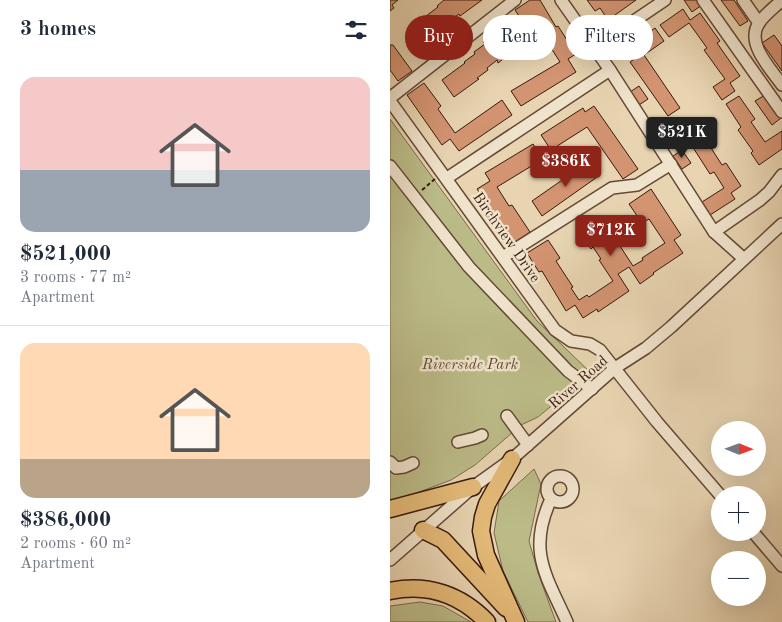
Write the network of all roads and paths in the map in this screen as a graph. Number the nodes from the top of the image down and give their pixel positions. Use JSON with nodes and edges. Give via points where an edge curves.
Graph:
{"nodes":[{"id":1,"x":514,"y":0,"type":"edge"},
{"id":2,"x":561,"y":0,"type":"edge"},
{"id":3,"x":666,"y":0,"type":"edge"},
{"id":4,"x":703,"y":0,"type":"edge"},
{"id":5,"x":743,"y":0,"type":"edge"},
{"id":6,"x":782,"y":0,"type":"edge"},
{"id":7,"x":571,"y":15,"type":"edge"},
{"id":8,"x":644,"y":15,"type":"edge"},
{"id":9,"x":759,"y":23,"type":"junction"},
{"id":10,"x":603,"y":60,"type":"edge"},
{"id":11,"x":610,"y":70,"type":"junction"},
{"id":12,"x":782,"y":85,"type":"edge"},
{"id":13,"x":390,"y":99,"type":"edge"},
{"id":14,"x":782,"y":112,"type":"edge"},
{"id":15,"x":671,"y":164,"type":"junction"},
{"id":16,"x":390,"y":166,"type":"edge"},
{"id":17,"x":782,"y":175,"type":"edge"},
{"id":18,"x":445,"y":176,"type":"junction"},
{"id":19,"x":415,"y":197,"type":"junction"},
{"id":20,"x":782,"y":224,"type":"edge"},
{"id":21,"x":714,"y":232,"type":"junction"},
{"id":22,"x":503,"y":257,"type":"junction"},
{"id":23,"x":743,"y":258,"type":"junction"},
{"id":24,"x":615,"y":368,"type":"junction"},
{"id":25,"x":592,"y":389,"type":"junction"},
{"id":26,"x":507,"y":416,"type":"dead end"},
{"id":27,"x":482,"y":435,"type":"dead end"},
{"id":28,"x":458,"y":442,"type":"dead end"},
{"id":29,"x":528,"y":444,"type":"junction"},
{"id":30,"x":512,"y":459,"type":"junction"},
{"id":31,"x":390,"y":462,"type":"edge"},
{"id":32,"x":413,"y":463,"type":"dead end"},
{"id":33,"x":712,"y":486,"type":"edge"},
{"id":34,"x":473,"y":487,"type":"junction"},
{"id":35,"x":551,"y":499,"type":"dead end"},
{"id":36,"x":390,"y":508,"type":"edge"},
{"id":37,"x":422,"y":530,"type":"junction"},
{"id":38,"x":761,"y":541,"type":"edge"},
{"id":39,"x":390,"y":560,"type":"edge"},
{"id":40,"x":782,"y":566,"type":"edge"},
{"id":41,"x":390,"y":590,"type":"edge"},
{"id":42,"x":514,"y":618,"type":"edge"},
{"id":43,"x":487,"y":622,"type":"edge"},
{"id":44,"x":567,"y":622,"type":"edge"}],
"edges":[{"from":1,"to":13,"type":"street"},
{"from":2,"to":7,"type":"street"},
{"from":3,"to":8,"type":"street"},
{"from":4,"to":14,"type":"street"},
{"from":5,"to":9,"type":"street"},
{"from":6,"to":9,"type":"street"},
{"from":9,"to":12,"type":"street","via":[[755,32],[756,43]]},
{"from":10,"to":11,"type":"street"},
{"from":11,"to":15,"type":"street"},
{"from":11,"to":18,"type":"street"},
{"from":13,"to":18,"type":"street","name":"Birchview Drive"},
{"from":15,"to":21,"type":"street"},
{"from":15,"to":22,"type":"street","via":[[636,185],[612,188]]},
{"from":16,"to":19,"type":"street"},
{"from":17,"to":21,"type":"street","via":[[760,200]]},
{"from":18,"to":19,"type":"path","via":[[427,185]]},
{"from":18,"to":22,"type":"street","name":"Birchview Drive"},
{"from":19,"to":25,"type":"street","via":[[469,267],[564,374]]},
{"from":20,"to":23,"type":"street","name":"River Road"},
{"from":21,"to":23,"type":"street"},
{"from":22,"to":24,"type":"street","name":"Birchview Drive","via":[[555,330],[571,341],[595,346]]},
{"from":23,"to":24,"type":"street","name":"River Road","via":[[671,327]]},
{"from":24,"to":25,"type":"street","name":"River Road"},
{"from":24,"to":33,"type":"street","name":"Birchview Drive","via":[[656,422]]},
{"from":25,"to":29,"type":"street","name":"River Road"},
{"from":26,"to":29,"type":"street"},
{"from":27,"to":28,"type":"street"},
{"from":29,"to":30,"type":"street","name":"River Road"},
{"from":30,"to":34,"type":"street","name":"River Road"},
{"from":30,"to":42,"type":"highway","via":[[488,504],[482,531],[486,555]]},
{"from":31,"to":32,"type":"street","via":[[396,468]]},
{"from":34,"to":36,"type":"highway"},
{"from":34,"to":37,"type":"street","name":"River Road"},
{"from":35,"to":44,"type":"street","via":[[540,531],[540,551],[547,577]]},
{"from":37,"to":39,"type":"street","name":"River Road"},
{"from":37,"to":42,"type":"highway","via":[[443,540]]},
{"from":38,"to":40,"type":"street"},
{"from":41,"to":43,"type":"highway","via":[[416,588],[449,594]]}]}
